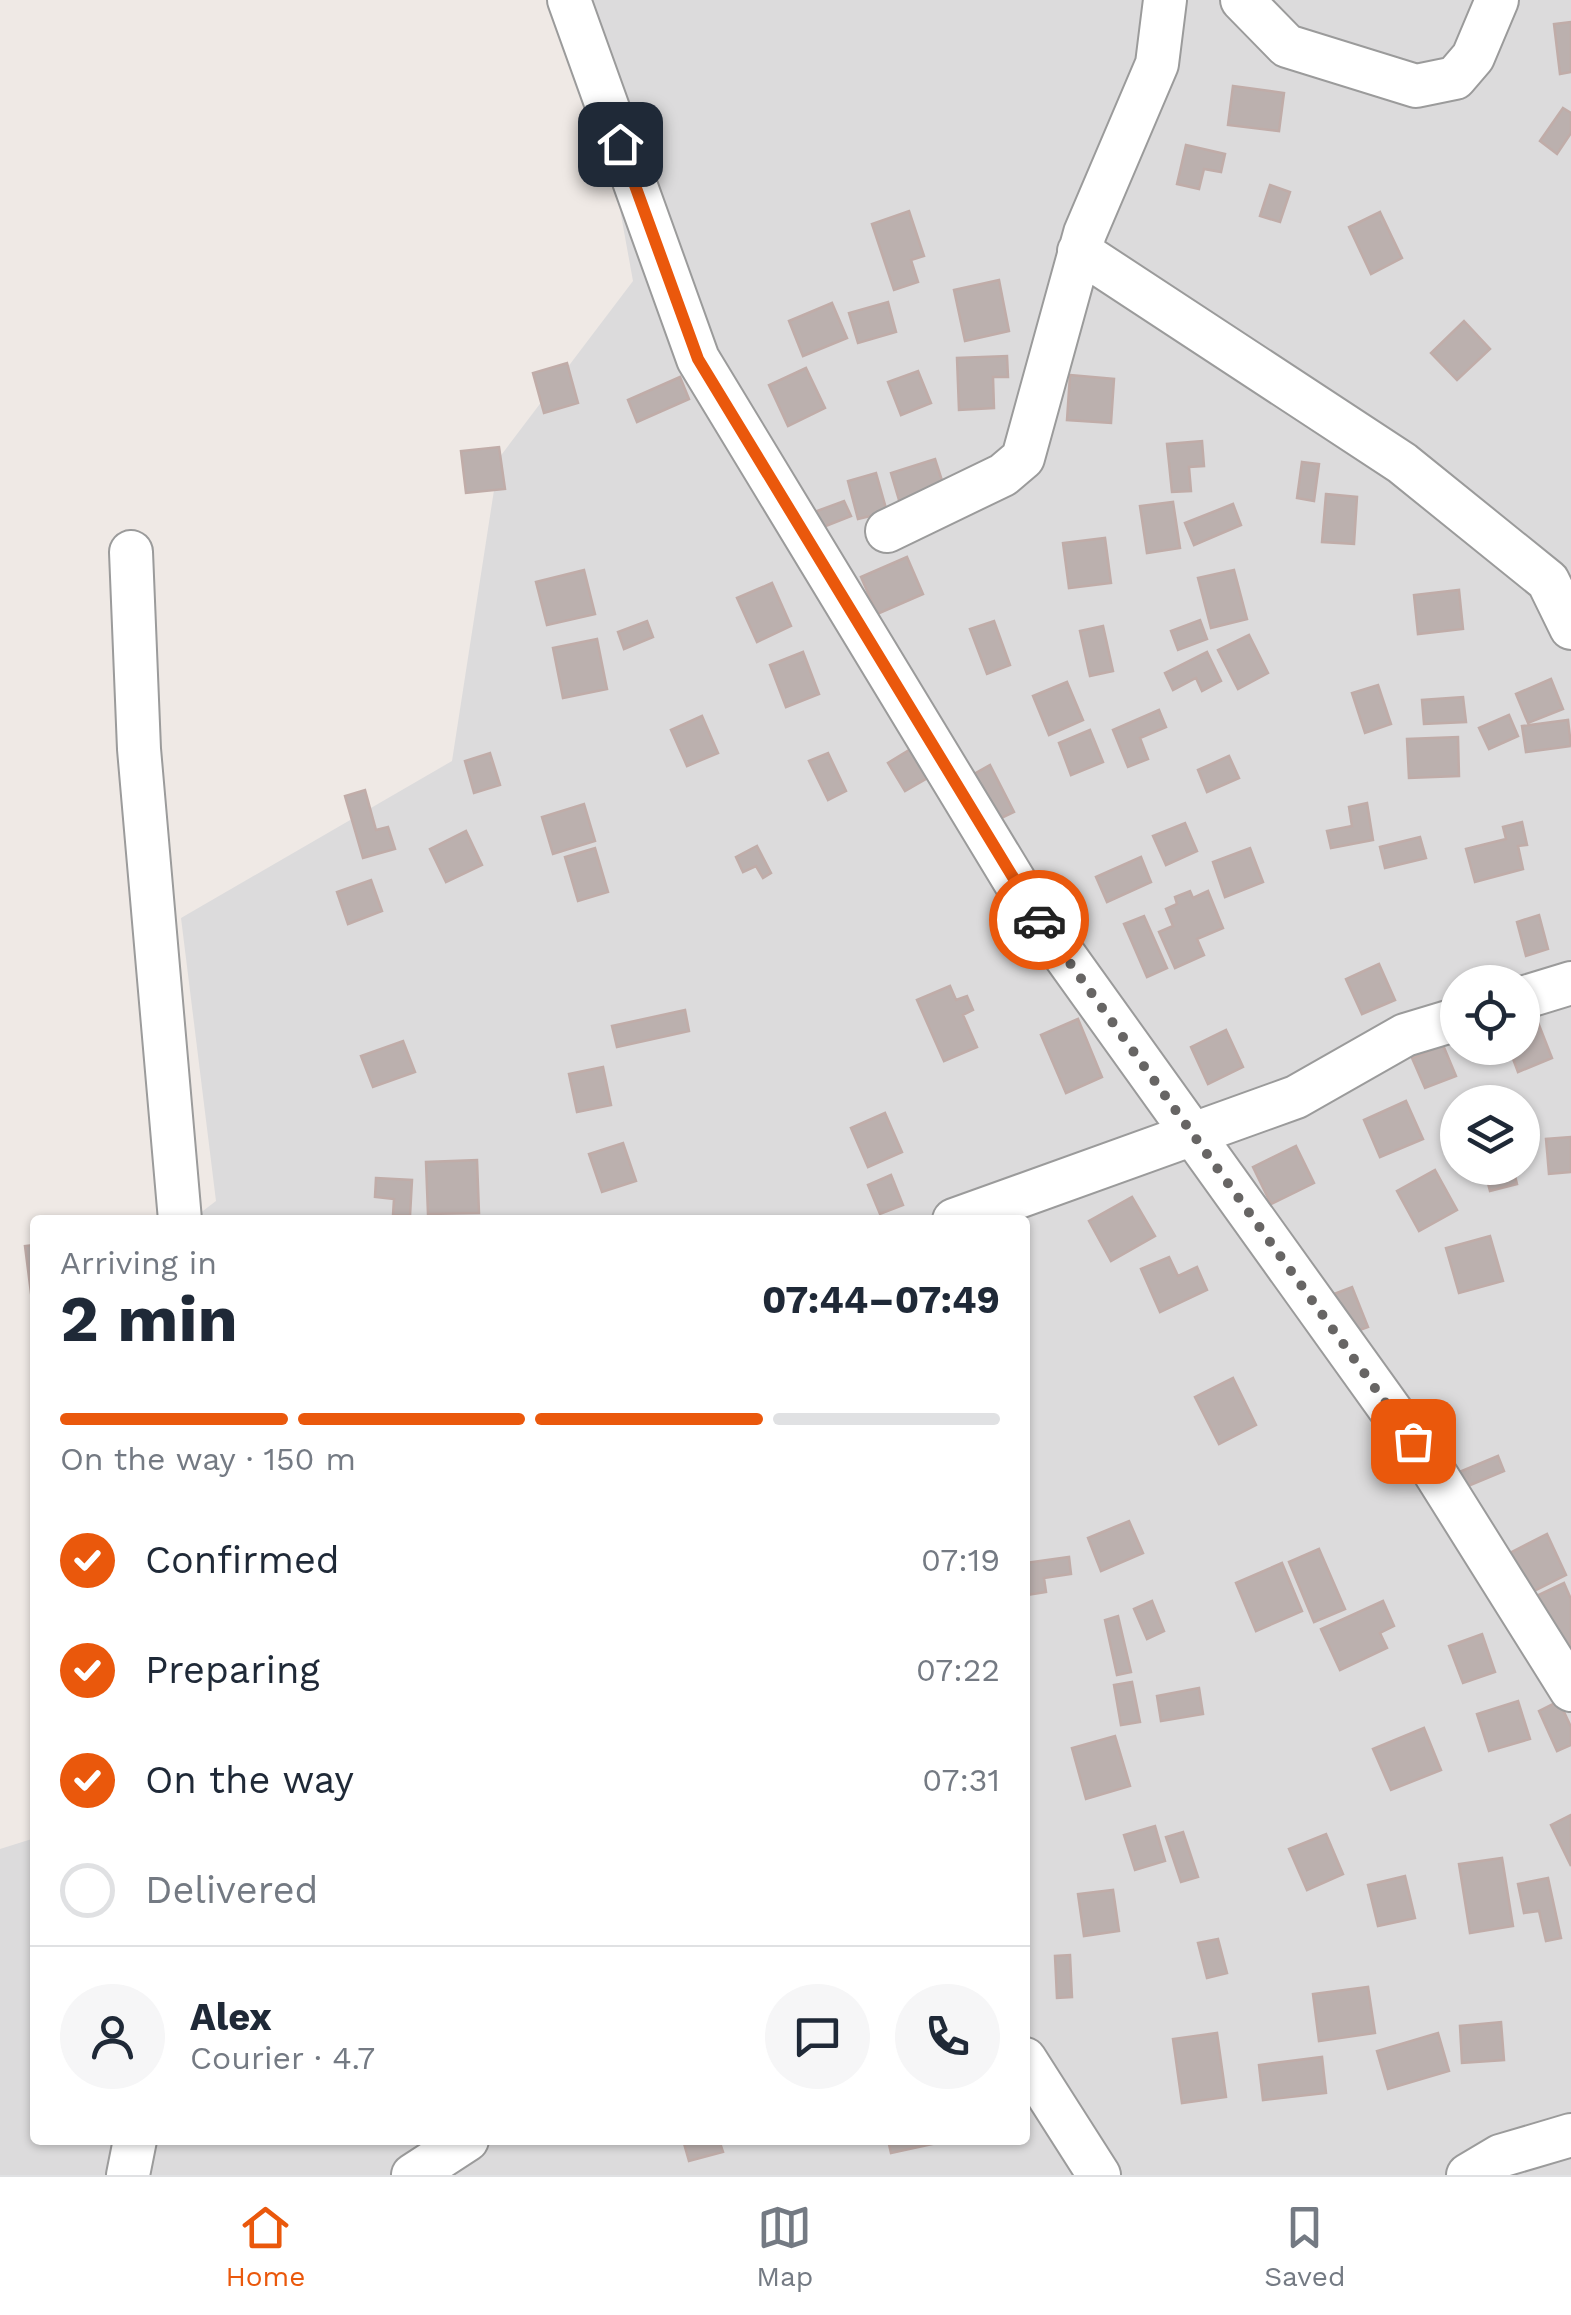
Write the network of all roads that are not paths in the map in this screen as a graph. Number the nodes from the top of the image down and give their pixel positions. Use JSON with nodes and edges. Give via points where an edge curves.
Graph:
{"nodes":[{"id":1,"x":569,"y":0,"type":"edge"},
{"id":2,"x":1165,"y":0,"type":"edge"},
{"id":3,"x":1242,"y":0,"type":"edge"},
{"id":4,"x":1498,"y":0,"type":"edge"},
{"id":5,"x":1079,"y":251,"type":"junction"},
{"id":6,"x":887,"y":531,"type":"dead end"},
{"id":7,"x":131,"y":552,"type":"dead end"},
{"id":8,"x":1571,"y":628,"type":"edge"},
{"id":9,"x":1571,"y":982,"type":"edge"},
{"id":10,"x":1540,"y":992,"type":"edge"},
{"id":11,"x":1440,"y":1024,"type":"edge"},
{"id":12,"x":1192,"y":1132,"type":"junction"},
{"id":13,"x":180,"y":1215,"type":"edge"},
{"id":14,"x":968,"y":1215,"type":"edge"},
{"id":15,"x":1571,"y":1690,"type":"edge"},
{"id":16,"x":1030,"y":2067,"type":"edge"},
{"id":17,"x":1571,"y":2135,"type":"edge"},
{"id":18,"x":134,"y":2145,"type":"edge"},
{"id":19,"x":459,"y":2145,"type":"edge"},
{"id":20,"x":1490,"y":2169,"type":"edge"},
{"id":21,"x":128,"y":2175,"type":"edge"},
{"id":22,"x":414,"y":2175,"type":"edge"},
{"id":23,"x":1099,"y":2175,"type":"edge"}],
"edges":[{"from":1,"to":12,"type":"street","via":[[698,359],[1032,910]]},
{"from":2,"to":5,"type":"street","via":[[1157,64]]},
{"from":3,"to":4,"type":"street","via":[[1287,46],[1416,86],[1455,78],[1474,57]]},
{"from":5,"to":6,"type":"street","via":[[1023,458],[1004,476]]},
{"from":5,"to":8,"type":"street","via":[[1402,463],[1548,581]]},
{"from":7,"to":13,"type":"street","via":[[139,749]]},
{"from":9,"to":10,"type":"street"},
{"from":11,"to":12,"type":"street","via":[[1405,1035],[1296,1097]]},
{"from":12,"to":14,"type":"street"},
{"from":12,"to":15,"type":"street","via":[[1430,1465]]},
{"from":16,"to":23,"type":"street"},
{"from":17,"to":20,"type":"street"},
{"from":18,"to":21,"type":"street"},
{"from":19,"to":22,"type":"street"}]}
